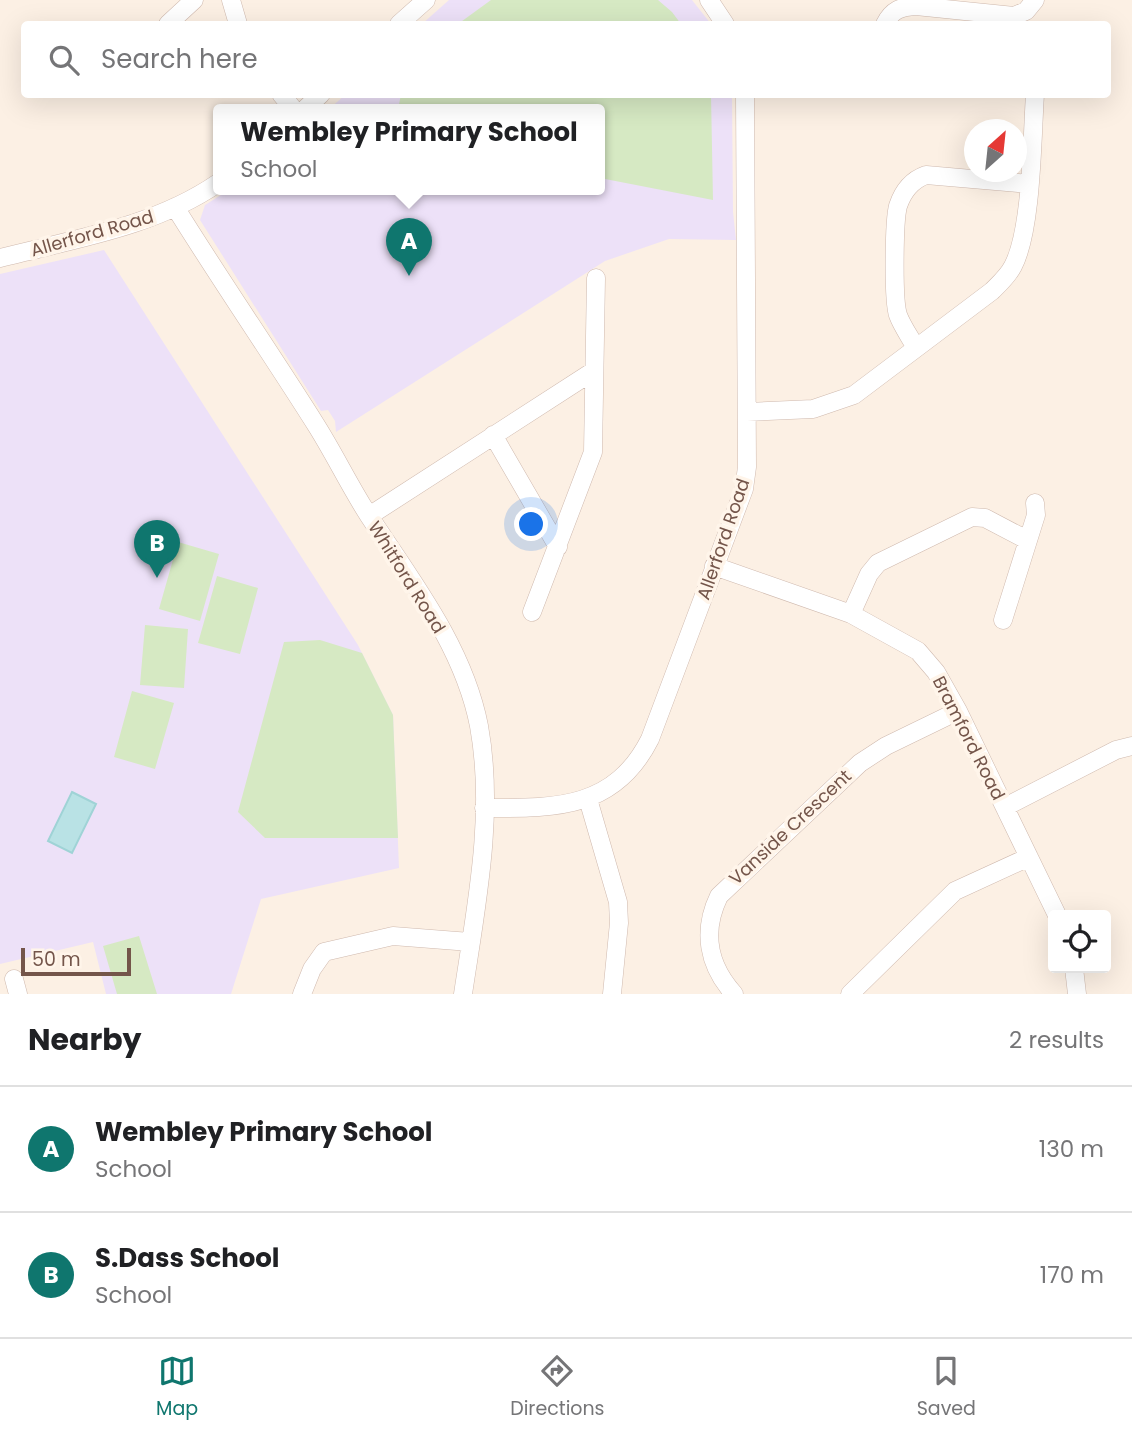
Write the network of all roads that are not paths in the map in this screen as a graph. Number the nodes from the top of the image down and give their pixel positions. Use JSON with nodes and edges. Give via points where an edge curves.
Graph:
{"nodes":[{"id":1,"x":194,"y":0,"type":"edge"},
{"id":2,"x":231,"y":0,"type":"edge"},
{"id":3,"x":426,"y":0,"type":"edge"},
{"id":4,"x":709,"y":0,"type":"edge"},
{"id":5,"x":1035,"y":0,"type":"edge"},
{"id":6,"x":171,"y":21,"type":"edge"},
{"id":7,"x":237,"y":21,"type":"edge"},
{"id":8,"x":402,"y":21,"type":"edge"},
{"id":9,"x":723,"y":21,"type":"edge"},
{"id":10,"x":886,"y":21,"type":"edge"},
{"id":11,"x":745,"y":98,"type":"edge"},
{"id":12,"x":1035,"y":98,"type":"edge"},
{"id":13,"x":1029,"y":184,"type":"junction"},
{"id":14,"x":213,"y":186,"type":"edge"},
{"id":15,"x":175,"y":207,"type":"junction"},
{"id":16,"x":0,"y":258,"type":"edge"},
{"id":17,"x":596,"y":278,"type":"dead end"},
{"id":18,"x":916,"y":348,"type":"junction"},
{"id":19,"x":592,"y":372,"type":"junction"},
{"id":20,"x":747,"y":412,"type":"junction"},
{"id":21,"x":493,"y":435,"type":"junction"},
{"id":22,"x":1035,"y":509,"type":"dead end"},
{"id":23,"x":369,"y":516,"type":"junction"},
{"id":24,"x":1027,"y":540,"type":"junction"},
{"id":25,"x":558,"y":547,"type":"junction"},
{"id":26,"x":715,"y":566,"type":"junction"},
{"id":27,"x":532,"y":612,"type":"dead end"},
{"id":28,"x":851,"y":614,"type":"junction"},
{"id":29,"x":1004,"y":614,"type":"dead end"},
{"id":30,"x":958,"y":711,"type":"junction"},
{"id":31,"x":1132,"y":746,"type":"edge"},
{"id":32,"x":588,"y":799,"type":"junction"},
{"id":33,"x":1005,"y":807,"type":"junction"},
{"id":34,"x":484,"y":808,"type":"junction"},
{"id":35,"x":1029,"y":857,"type":"junction"},
{"id":36,"x":1054,"y":910,"type":"edge"},
{"id":37,"x":470,"y":942,"type":"junction"},
{"id":38,"x":1075,"y":973,"type":"edge"},
{"id":39,"x":302,"y":994,"type":"edge"},
{"id":40,"x":463,"y":994,"type":"edge"},
{"id":41,"x":612,"y":994,"type":"edge"},
{"id":42,"x":734,"y":994,"type":"edge"},
{"id":43,"x":850,"y":994,"type":"edge"},
{"id":44,"x":1077,"y":994,"type":"edge"}],
"edges":[{"from":1,"to":6,"type":"street"},
{"from":2,"to":7,"type":"street"},
{"from":3,"to":8,"type":"street"},
{"from":4,"to":9,"type":"street"},
{"from":5,"to":10,"type":"street","via":[[1014,16],[916,6],[900,7]]},
{"from":11,"to":20,"type":"street","name":"Allerford Road"},
{"from":12,"to":13,"type":"street"},
{"from":13,"to":18,"type":"street","via":[[1020,246],[1005,278]]},
{"from":13,"to":18,"type":"street","via":[[926,175],[905,191],[896,223],[896,307]]},
{"from":14,"to":15,"type":"street","name":"Allerford Road"},
{"from":15,"to":16,"type":"street","name":"Allerford Road","via":[[126,226]]},
{"from":15,"to":23,"type":"street","name":"Whitford Road","via":[[318,428]]},
{"from":17,"to":19,"type":"street"},
{"from":18,"to":20,"type":"street","via":[[872,384],[837,402],[813,409]]},
{"from":19,"to":21,"type":"street"},
{"from":19,"to":25,"type":"street","via":[[593,452]]},
{"from":20,"to":26,"type":"street","name":"Allerford Road","via":[[744,489]]},
{"from":21,"to":23,"type":"street"},
{"from":21,"to":25,"type":"street"},
{"from":22,"to":24,"type":"street"},
{"from":23,"to":34,"type":"street","name":"Whitford Road","via":[[438,622],[468,686],[484,764]]},
{"from":24,"to":28,"type":"street","via":[[985,518],[972,517],[878,563]]},
{"from":24,"to":29,"type":"street"},
{"from":25,"to":27,"type":"street"},
{"from":26,"to":28,"type":"street","name":"Bramford Road"},
{"from":26,"to":32,"type":"street","name":"Allerford Road","via":[[642,754],[628,774]]},
{"from":28,"to":30,"type":"street","name":"Bramford Road","via":[[918,651]]},
{"from":30,"to":33,"type":"street","name":"Bramford Road"},
{"from":30,"to":42,"type":"street","name":"Vanside Crescent","via":[[860,763],[719,896],[708,939],[713,960]]},
{"from":31,"to":33,"type":"street"},
{"from":32,"to":34,"type":"street","name":"Allerford Road","via":[[545,807]]},
{"from":32,"to":41,"type":"street","via":[[618,902]]},
{"from":33,"to":35,"type":"street","name":"Bramford Road"},
{"from":34,"to":37,"type":"street","name":"Whitford Road"},
{"from":35,"to":36,"type":"street","name":"Bramford Road"},
{"from":35,"to":43,"type":"street","via":[[956,891]]},
{"from":37,"to":39,"type":"street","via":[[393,936],[324,952]]},
{"from":37,"to":40,"type":"street","name":"Whitford Road"},
{"from":38,"to":44,"type":"street"}]}
